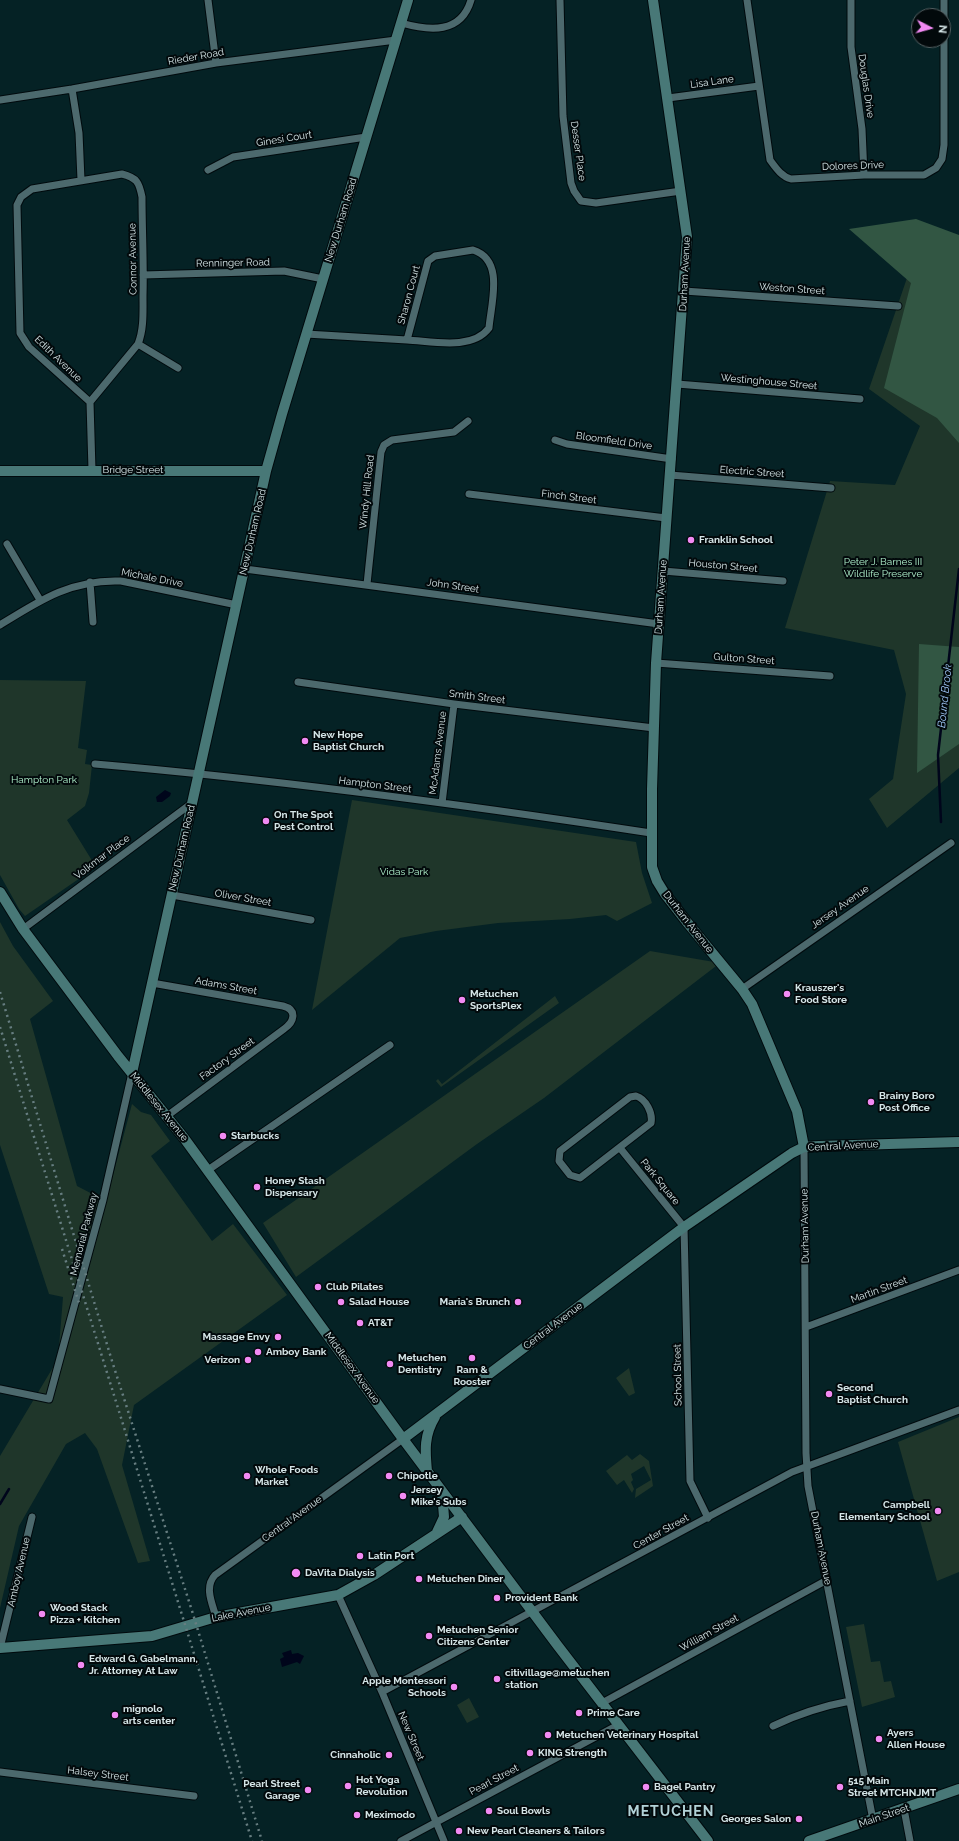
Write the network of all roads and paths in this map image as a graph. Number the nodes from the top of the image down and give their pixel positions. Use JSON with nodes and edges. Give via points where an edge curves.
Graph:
{"nodes":[{"id":1,"x":208,"y":0,"type":"edge"},
{"id":2,"x":408,"y":0,"type":"edge"},
{"id":3,"x":471,"y":0,"type":"edge"},
{"id":4,"x":560,"y":0,"type":"edge"},
{"id":5,"x":653,"y":0,"type":"edge"},
{"id":6,"x":747,"y":0,"type":"edge"},
{"id":7,"x":851,"y":0,"type":"edge"},
{"id":8,"x":944,"y":0,"type":"edge"},
{"id":9,"x":401,"y":23,"type":"junction"},
{"id":10,"x":396,"y":40,"type":"junction"},
{"id":11,"x":216,"y":63,"type":"junction"},
{"id":12,"x":759,"y":86,"type":"junction"},
{"id":13,"x":72,"y":89,"type":"junction"},
{"id":14,"x":668,"y":98,"type":"junction"},
{"id":15,"x":0,"y":100,"type":"edge"},
{"id":16,"x":366,"y":137,"type":"junction"},
{"id":17,"x":208,"y":170,"type":"dead end"},
{"id":18,"x":864,"y":175,"type":"junction"},
{"id":19,"x":81,"y":180,"type":"junction"},
{"id":20,"x":681,"y":191,"type":"junction"},
{"id":21,"x":144,"y":275,"type":"junction"},
{"id":22,"x":323,"y":279,"type":"junction"},
{"id":23,"x":684,"y":292,"type":"junction"},
{"id":24,"x":898,"y":306,"type":"dead end"},
{"id":25,"x":306,"y":334,"type":"junction"},
{"id":26,"x":407,"y":340,"type":"junction"},
{"id":27,"x":138,"y":344,"type":"junction"},
{"id":28,"x":178,"y":368,"type":"dead end"},
{"id":29,"x":677,"y":384,"type":"junction"},
{"id":30,"x":860,"y":399,"type":"dead end"},
{"id":31,"x":90,"y":402,"type":"junction"},
{"id":32,"x":468,"y":421,"type":"dead end"},
{"id":33,"x":555,"y":440,"type":"dead end"},
{"id":34,"x":672,"y":459,"type":"junction"},
{"id":35,"x":92,"y":470,"type":"junction"},
{"id":36,"x":0,"y":471,"type":"edge"},
{"id":37,"x":266,"y":471,"type":"junction"},
{"id":38,"x":670,"y":476,"type":"junction"},
{"id":39,"x":831,"y":488,"type":"dead end"},
{"id":40,"x":469,"y":494,"type":"dead end"},
{"id":41,"x":666,"y":518,"type":"junction"},
{"id":42,"x":7,"y":544,"type":"dead end"},
{"id":43,"x":245,"y":569,"type":"junction"},
{"id":44,"x":662,"y":571,"type":"junction"},
{"id":45,"x":782,"y":580,"type":"dead end"},
{"id":46,"x":90,"y":582,"type":"junction"},
{"id":47,"x":367,"y":584,"type":"junction"},
{"id":48,"x":40,"y":600,"type":"junction"},
{"id":49,"x":237,"y":605,"type":"junction"},
{"id":50,"x":93,"y":622,"type":"dead end"},
{"id":51,"x":659,"y":624,"type":"junction"},
{"id":52,"x":0,"y":625,"type":"edge"},
{"id":53,"x":656,"y":663,"type":"junction"},
{"id":54,"x":830,"y":676,"type":"dead end"},
{"id":55,"x":298,"y":682,"type":"dead end"},
{"id":56,"x":454,"y":704,"type":"junction"},
{"id":57,"x":654,"y":728,"type":"junction"},
{"id":58,"x":96,"y":764,"type":"dead end"},
{"id":59,"x":199,"y":773,"type":"junction"},
{"id":60,"x":192,"y":803,"type":"junction"},
{"id":61,"x":442,"y":803,"type":"junction"},
{"id":62,"x":651,"y":833,"type":"junction"},
{"id":63,"x":951,"y":843,"type":"dead end"},
{"id":64,"x":0,"y":892,"type":"edge"},
{"id":65,"x":172,"y":895,"type":"junction"},
{"id":66,"x":311,"y":920,"type":"dead end"},
{"id":67,"x":23,"y":929,"type":"junction"},
{"id":68,"x":152,"y":983,"type":"junction"},
{"id":69,"x":742,"y":989,"type":"junction"},
{"id":70,"x":293,"y":1014,"type":"joint"},
{"id":71,"x":390,"y":1045,"type":"dead end"},
{"id":72,"x":132,"y":1073,"type":"junction"},
{"id":73,"x":167,"y":1116,"type":"junction"},
{"id":74,"x":959,"y":1142,"type":"edge"},
{"id":75,"x":804,"y":1147,"type":"junction"},
{"id":76,"x":620,"y":1148,"type":"junction"},
{"id":77,"x":208,"y":1170,"type":"junction"},
{"id":78,"x":684,"y":1227,"type":"junction"},
{"id":79,"x":959,"y":1270,"type":"edge"},
{"id":80,"x":806,"y":1327,"type":"junction"},
{"id":81,"x":0,"y":1389,"type":"edge"},
{"id":82,"x":959,"y":1410,"type":"edge"},
{"id":83,"x":438,"y":1412,"type":"junction"},
{"id":84,"x":403,"y":1439,"type":"junction"},
{"id":85,"x":806,"y":1466,"type":"junction"},
{"id":86,"x":427,"y":1470,"type":"junction"},
{"id":87,"x":442,"y":1490,"type":"junction"},
{"id":88,"x":32,"y":1517,"type":"dead end"},
{"id":89,"x":462,"y":1517,"type":"junction"},
{"id":90,"x":708,"y":1518,"type":"junction"},
{"id":91,"x":434,"y":1535,"type":"junction"},
{"id":92,"x":827,"y":1580,"type":"junction"},
{"id":93,"x":338,"y":1595,"type":"junction"},
{"id":94,"x":532,"y":1611,"type":"junction"},
{"id":95,"x":216,"y":1617,"type":"junction"},
{"id":96,"x":0,"y":1649,"type":"edge"},
{"id":97,"x":382,"y":1692,"type":"junction"},
{"id":98,"x":850,"y":1701,"type":"junction"},
{"id":99,"x":602,"y":1703,"type":"junction"},
{"id":100,"x":618,"y":1725,"type":"junction"},
{"id":101,"x":773,"y":1726,"type":"dead end"},
{"id":102,"x":0,"y":1772,"type":"edge"},
{"id":103,"x":959,"y":1789,"type":"edge"},
{"id":104,"x":194,"y":1796,"type":"dead end"},
{"id":105,"x":904,"y":1809,"type":"junction"},
{"id":106,"x":873,"y":1820,"type":"junction"},
{"id":107,"x":437,"y":1822,"type":"junction"},
{"id":108,"x":401,"y":1841,"type":"edge"},
{"id":109,"x":444,"y":1841,"type":"edge"},
{"id":110,"x":708,"y":1841,"type":"edge"},
{"id":111,"x":809,"y":1841,"type":"edge"},
{"id":112,"x":910,"y":1841,"type":"edge"}],
"edges":[{"from":1,"to":11,"type":"street"},
{"from":2,"to":9,"type":"street","name":"New Durham Road"},
{"from":3,"to":9,"type":"street","via":[[464,16],[453,25],[417,27]]},
{"from":4,"to":20,"type":"street","name":"Desser Place","via":[[563,116],[571,183],[577,197],[584,202],[596,203]]},
{"from":5,"to":14,"type":"street","name":"Durham Avenue"},
{"from":6,"to":12,"type":"street","name":"Dolores Drive"},
{"from":7,"to":18,"type":"street","name":"Douglas Drive","via":[[851,47],[862,129]]},
{"from":8,"to":18,"type":"street","name":"Dolores Drive","via":[[945,122],[942,159],[936,168],[924,175]]},
{"from":9,"to":10,"type":"street","name":"New Durham Road"},
{"from":10,"to":11,"type":"street","name":"Rieder Road"},
{"from":10,"to":16,"type":"street","name":"New Durham Road"},
{"from":11,"to":13,"type":"street","name":"Rieder Road"},
{"from":12,"to":14,"type":"street","name":"Lisa Lane"},
{"from":12,"to":18,"type":"street","name":"Dolores Drive","via":[[770,160],[785,177],[791,180]]},
{"from":13,"to":15,"type":"street","name":"Rieder Road"},
{"from":13,"to":19,"type":"street","via":[[79,133]]},
{"from":14,"to":20,"type":"street","name":"Durham Avenue"},
{"from":16,"to":17,"type":"street","name":"Ginesi Court","via":[[233,157]]},
{"from":16,"to":22,"type":"street","name":"New Durham Road"},
{"from":19,"to":21,"type":"street","name":"Connor Avenue","via":[[122,174],[132,177],[140,185]]},
{"from":19,"to":31,"type":"street","name":"Edith Avenue","via":[[32,189],[20,197],[17,205],[20,333],[29,347]]},
{"from":20,"to":23,"type":"street","name":"Durham Avenue","via":[[687,237]]},
{"from":21,"to":22,"type":"street","name":"Renninger Road","via":[[284,272]]},
{"from":21,"to":27,"type":"street","name":"Connor Avenue","via":[[141,336]]},
{"from":22,"to":25,"type":"street","name":"New Durham Road"},
{"from":23,"to":24,"type":"street","name":"Weston Street"},
{"from":23,"to":29,"type":"street","name":"Durham Avenue"},
{"from":25,"to":26,"type":"street","name":"Sharon Court"},
{"from":25,"to":37,"type":"street","name":"New Durham Road"},
{"from":26,"to":26,"type":"street","name":"Sharon Court","via":[[469,341],[486,332],[489,328],[494,277],[488,258],[473,250],[435,256],[428,261]]},
{"from":27,"to":28,"type":"street"},
{"from":27,"to":31,"type":"street","name":"Connor Avenue"},
{"from":29,"to":30,"type":"street","name":"Westinghouse Street"},
{"from":29,"to":34,"type":"street","name":"Durham Avenue"},
{"from":31,"to":35,"type":"street"},
{"from":32,"to":47,"type":"street","name":"Windy Hill Road","via":[[454,432],[392,440],[384,445],[377,484]]},
{"from":33,"to":34,"type":"street","name":"Bloomfield Drive"},
{"from":34,"to":38,"type":"street","name":"Durham Avenue"},
{"from":35,"to":36,"type":"street","name":"Bridge Street"},
{"from":35,"to":37,"type":"street","name":"Bridge Street"},
{"from":37,"to":43,"type":"street","name":"New Durham Road"},
{"from":38,"to":39,"type":"street","name":"Electric Street"},
{"from":38,"to":41,"type":"street","name":"Durham Avenue"},
{"from":40,"to":41,"type":"street","name":"Finch Street"},
{"from":41,"to":44,"type":"street","name":"Durham Avenue"},
{"from":42,"to":48,"type":"street"},
{"from":43,"to":47,"type":"street","name":"John Street"},
{"from":43,"to":49,"type":"street","name":"New Durham Road"},
{"from":44,"to":45,"type":"street","name":"Houston Street"},
{"from":44,"to":51,"type":"street","name":"Durham Avenue"},
{"from":46,"to":48,"type":"street","name":"Michale Drive","via":[[70,587]]},
{"from":46,"to":49,"type":"street","name":"Michale Drive","via":[[121,581]]},
{"from":46,"to":50,"type":"street"},
{"from":47,"to":51,"type":"street","name":"John Street"},
{"from":48,"to":52,"type":"street","name":"Michale Drive"},
{"from":49,"to":59,"type":"street","name":"New Durham Road"},
{"from":51,"to":53,"type":"street","name":"Durham Avenue"},
{"from":53,"to":54,"type":"street","name":"Gulton Street"},
{"from":53,"to":57,"type":"street","name":"Durham Avenue"},
{"from":55,"to":56,"type":"street","name":"Smith Street"},
{"from":56,"to":57,"type":"street","name":"Smith Street"},
{"from":56,"to":61,"type":"street","name":"McAdams Avenue"},
{"from":57,"to":62,"type":"street","name":"Durham Avenue"},
{"from":58,"to":59,"type":"street","name":"Hampton Street"},
{"from":59,"to":60,"type":"street","name":"New Durham Road"},
{"from":59,"to":61,"type":"street","name":"Hampton Street"},
{"from":60,"to":65,"type":"street","name":"New Durham Road"},
{"from":60,"to":67,"type":"street","name":"Volkmar Place"},
{"from":61,"to":62,"type":"street","name":"Hampton Street"},
{"from":62,"to":69,"type":"street","name":"Durham Avenue","via":[[652,867],[657,881],[686,922]]},
{"from":63,"to":69,"type":"street","name":"Jersey Avenue"},
{"from":64,"to":67,"type":"street","name":"Middlesex Avenue"},
{"from":65,"to":66,"type":"street","name":"Oliver Street"},
{"from":65,"to":68,"type":"street","name":"New Durham Road"},
{"from":67,"to":72,"type":"street","name":"Middlesex Avenue"},
{"from":68,"to":70,"type":"street","name":"Adams Street","via":[[283,1006],[290,1008]]},
{"from":68,"to":72,"type":"street","name":"New Durham Road"},
{"from":69,"to":75,"type":"street","name":"Durham Avenue","via":[[752,1004],[797,1111]]},
{"from":70,"to":73,"type":"street","name":"Factory Street","via":[[291,1024],[284,1030]]},
{"from":71,"to":77,"type":"street"},
{"from":72,"to":73,"type":"street","name":"Middlesex Avenue"},
{"from":72,"to":81,"type":"street","name":"Memorial Parkway","via":[[103,1200],[49,1399]]},
{"from":73,"to":77,"type":"street","name":"Middlesex Avenue"},
{"from":74,"to":75,"type":"street","name":"Central Avenue"},
{"from":75,"to":78,"type":"street","name":"Central Avenue"},
{"from":75,"to":80,"type":"street","name":"Durham Avenue"},
{"from":76,"to":76,"type":"street","via":[[651,1123],[652,1117],[641,1097],[630,1097],[560,1151],[559,1161],[570,1175],[580,1178]]},
{"from":76,"to":78,"type":"street","name":"Park Square"},
{"from":77,"to":84,"type":"street","name":"Middlesex Avenue"},
{"from":78,"to":83,"type":"street","name":"Central Avenue"},
{"from":78,"to":90,"type":"street","name":"School Street","via":[[690,1481]]},
{"from":79,"to":80,"type":"street","name":"Martin Street"},
{"from":80,"to":85,"type":"street","name":"Durham Avenue"},
{"from":82,"to":85,"type":"street","name":"Center Street"},
{"from":83,"to":84,"type":"street","name":"Central Avenue"},
{"from":83,"to":86,"type":"street","via":[[430,1424],[426,1439]]},
{"from":84,"to":86,"type":"street","name":"Middlesex Avenue"},
{"from":84,"to":95,"type":"street","name":"Central Avenue","via":[[215,1574],[209,1588]]},
{"from":85,"to":90,"type":"street","name":"Center Street"},
{"from":85,"to":92,"type":"street","name":"Durham Avenue"},
{"from":86,"to":87,"type":"street","name":"Middlesex Avenue"},
{"from":87,"to":89,"type":"street","name":"Middlesex Avenue"},
{"from":87,"to":91,"type":"street","via":[[444,1517]]},
{"from":88,"to":96,"type":"street","name":"Amboy Avenue"},
{"from":89,"to":91,"type":"street","name":"Lake Avenue"},
{"from":89,"to":94,"type":"street","name":"Middlesex Avenue"},
{"from":90,"to":94,"type":"street","name":"Center Street"},
{"from":91,"to":93,"type":"street","name":"Lake Avenue","via":[[374,1575]]},
{"from":92,"to":98,"type":"street","name":"Durham Avenue"},
{"from":92,"to":99,"type":"street","name":"William Street"},
{"from":93,"to":95,"type":"street","name":"Lake Avenue"},
{"from":93,"to":97,"type":"street","name":"New Street"},
{"from":94,"to":97,"type":"street","name":"Center Street"},
{"from":94,"to":99,"type":"street","name":"Middlesex Avenue"},
{"from":95,"to":96,"type":"street","name":"Lake Avenue","via":[[148,1636]]},
{"from":97,"to":107,"type":"street","name":"New Street"},
{"from":98,"to":101,"type":"street","via":[[811,1710]]},
{"from":98,"to":106,"type":"street","name":"Durham Avenue"},
{"from":99,"to":100,"type":"street","name":"Middlesex Avenue"},
{"from":100,"to":107,"type":"street","name":"Pearl Street"},
{"from":100,"to":110,"type":"street","name":"Middlesex Avenue"},
{"from":102,"to":104,"type":"street","name":"Halsey Street"},
{"from":103,"to":105,"type":"street","name":"Main Street"},
{"from":105,"to":106,"type":"street","name":"Main Street"},
{"from":105,"to":112,"type":"street"},
{"from":106,"to":111,"type":"street","name":"Main Street"},
{"from":107,"to":108,"type":"street","name":"Pearl Street"},
{"from":107,"to":109,"type":"street","name":"New Street"}]}
